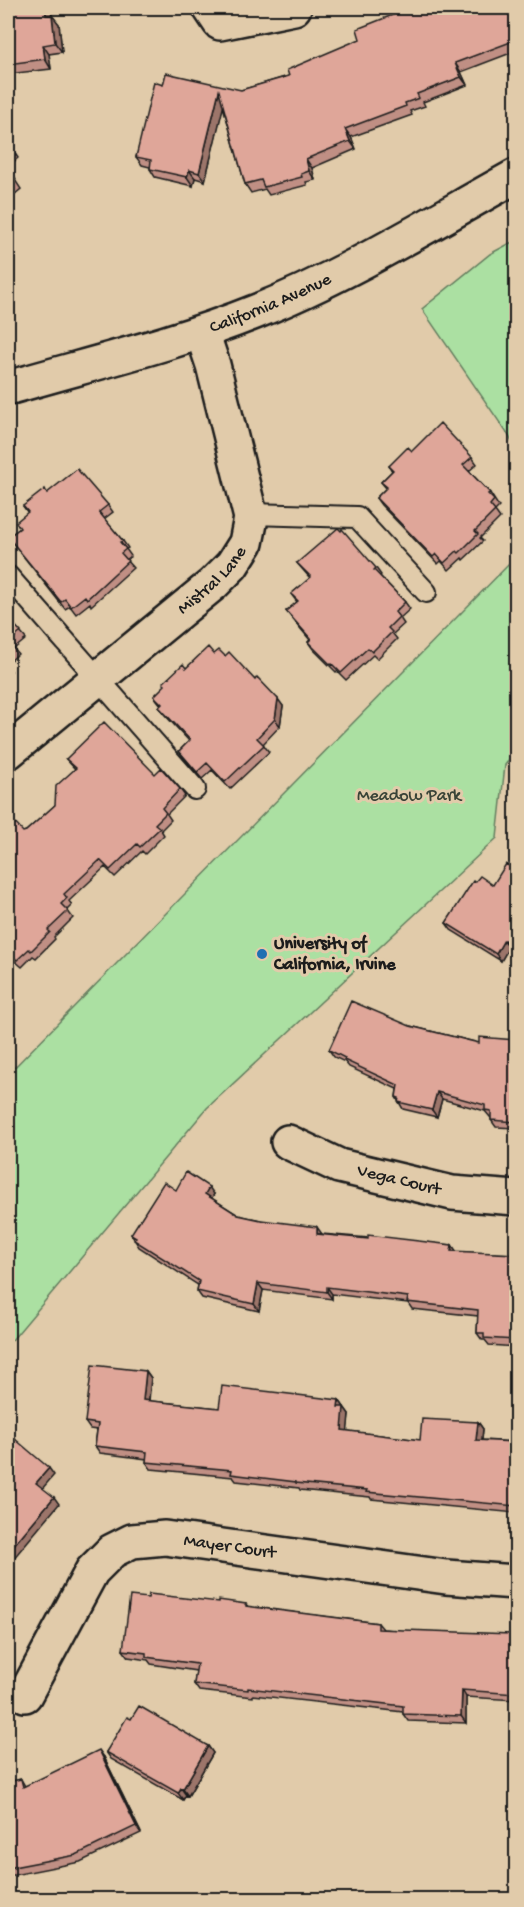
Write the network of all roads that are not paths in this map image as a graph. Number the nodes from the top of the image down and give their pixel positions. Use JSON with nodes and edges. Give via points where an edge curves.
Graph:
{"nodes":[{"id":1,"x":210,"y":8,"type":"edge"},
{"id":2,"x":294,"y":8,"type":"edge"},
{"id":3,"x":516,"y":176,"type":"edge"},
{"id":4,"x":202,"y":332,"type":"junction"},
{"id":5,"x":8,"y":388,"type":"edge"},
{"id":6,"x":250,"y":514,"type":"junction"},
{"id":7,"x":8,"y":576,"type":"edge"},
{"id":8,"x":426,"y":592,"type":"dead end"},
{"id":9,"x":97,"y":679,"type":"junction"},
{"id":10,"x":8,"y":752,"type":"edge"},
{"id":11,"x":195,"y":789,"type":"dead end"},
{"id":12,"x":288,"y":1142,"type":"dead end"},
{"id":13,"x":516,"y":1198,"type":"edge"},
{"id":14,"x":516,"y":1582,"type":"edge"},
{"id":15,"x":16,"y":1699,"type":"edge"}],
"edges":[{"from":1,"to":2,"type":"street","via":[[220,23]]},
{"from":3,"to":4,"type":"street","name":"California Avenue","via":[[358,264],[257,312]]},
{"from":4,"to":5,"type":"street","name":"California Avenue"},
{"from":4,"to":6,"type":"street","name":"Mistral Lane"},
{"from":6,"to":8,"type":"lane","via":[[357,517]]},
{"from":6,"to":9,"type":"street","name":"Mistral Lane","via":[[246,543],[232,565]]},
{"from":7,"to":9,"type":"lane"},
{"from":9,"to":10,"type":"street","name":"Mistral Lane"},
{"from":9,"to":11,"type":"lane"},
{"from":12,"to":13,"type":"street","name":"Vega Court","via":[[350,1169],[452,1193]]},
{"from":14,"to":15,"type":"street","name":"Mayer Court","via":[[446,1577],[165,1538],[132,1541],[112,1551],[92,1571]]}]}
